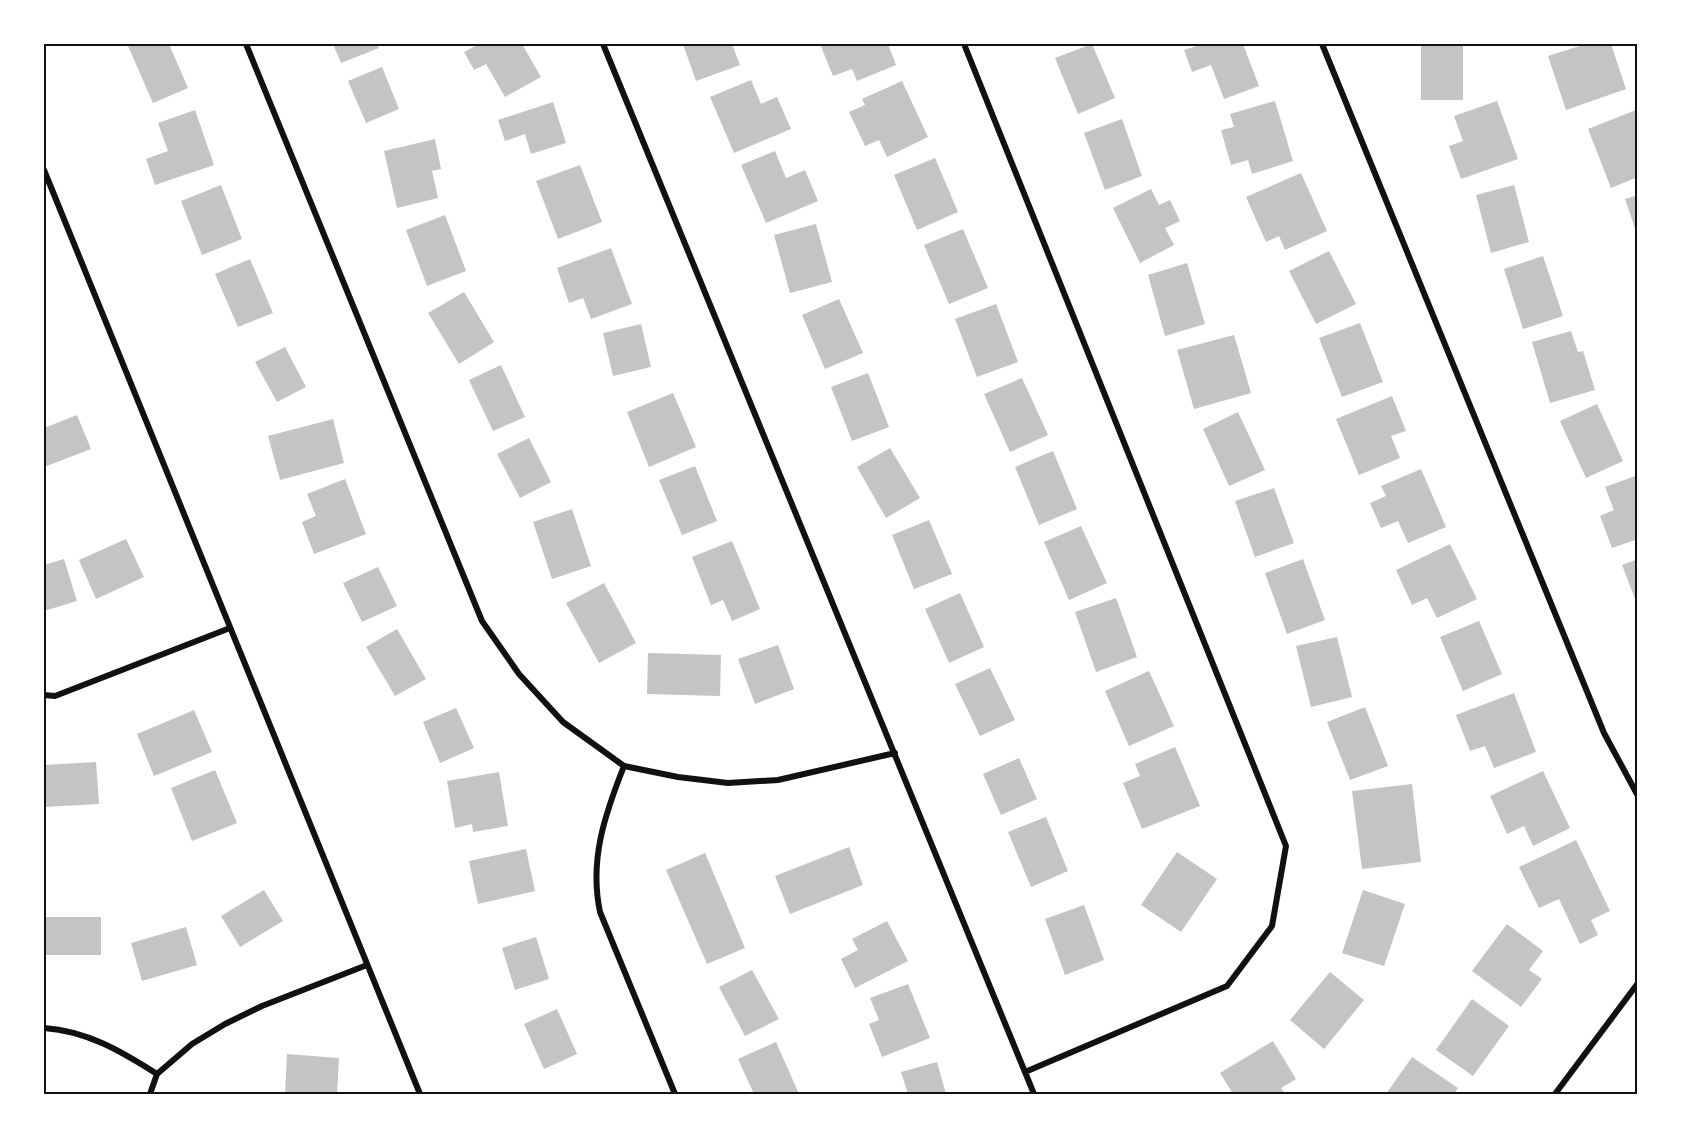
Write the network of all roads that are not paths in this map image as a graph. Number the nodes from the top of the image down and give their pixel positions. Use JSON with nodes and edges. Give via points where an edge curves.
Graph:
{"nodes":[{"id":1,"x":246,"y":44,"type":"edge"},
{"id":2,"x":603,"y":44,"type":"edge"},
{"id":3,"x":964,"y":44,"type":"edge"},
{"id":4,"x":1322,"y":44,"type":"edge"},
{"id":5,"x":44,"y":171,"type":"edge"},
{"id":6,"x":230,"y":628,"type":"junction"},
{"id":7,"x":44,"y":695,"type":"edge"},
{"id":8,"x":895,"y":753,"type":"junction"},
{"id":9,"x":624,"y":766,"type":"junction"},
{"id":10,"x":1638,"y":796,"type":"edge"},
{"id":11,"x":367,"y":965,"type":"junction"},
{"id":12,"x":1638,"y":983,"type":"edge"},
{"id":13,"x":44,"y":1028,"type":"edge"},
{"id":14,"x":1025,"y":1072,"type":"junction"},
{"id":15,"x":157,"y":1074,"type":"junction"},
{"id":16,"x":150,"y":1095,"type":"edge"},
{"id":17,"x":420,"y":1095,"type":"edge"},
{"id":18,"x":675,"y":1095,"type":"edge"},
{"id":19,"x":1034,"y":1095,"type":"edge"},
{"id":20,"x":1554,"y":1095,"type":"edge"}],
"edges":[{"from":1,"to":9,"type":"street","via":[[482,621],[519,674],[563,722]]},
{"from":2,"to":8,"type":"street"},
{"from":3,"to":14,"type":"street","via":[[1286,846],[1272,926],[1227,986]]},
{"from":4,"to":10,"type":"street","via":[[1604,734]]},
{"from":5,"to":6,"type":"street"},
{"from":6,"to":7,"type":"street","via":[[55,696]]},
{"from":6,"to":11,"type":"street"},
{"from":8,"to":9,"type":"street","via":[[778,780],[728,783]]},
{"from":8,"to":14,"type":"street"},
{"from":9,"to":18,"type":"street","via":[[598,846],[596,892],[600,912]]},
{"from":11,"to":15,"type":"street","via":[[225,1024],[192,1044]]},
{"from":11,"to":17,"type":"street"},
{"from":12,"to":20,"type":"street"},
{"from":13,"to":15,"type":"street","via":[[88,1035]]},
{"from":14,"to":19,"type":"street"},
{"from":15,"to":16,"type":"street"}]}
